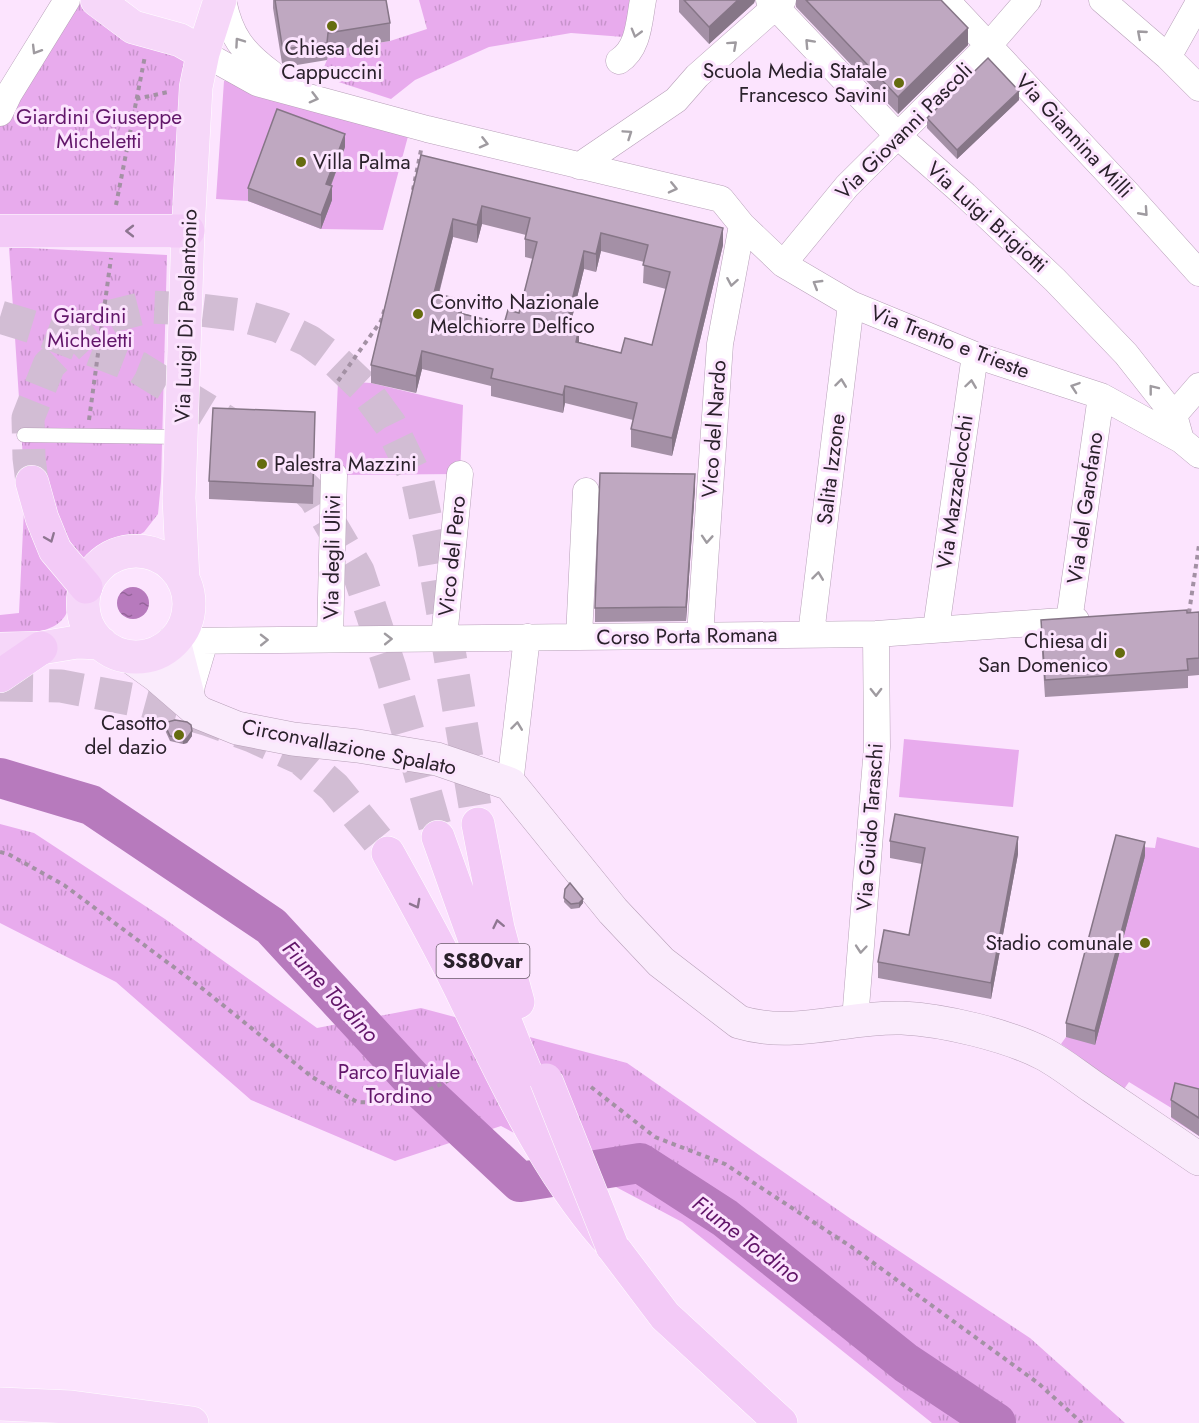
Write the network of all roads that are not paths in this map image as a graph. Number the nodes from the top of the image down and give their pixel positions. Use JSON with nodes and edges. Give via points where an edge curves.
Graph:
{"nodes":[{"id":1,"x":67,"y":0,"type":"edge"},
{"id":2,"x":97,"y":0,"type":"edge"},
{"id":3,"x":222,"y":0,"type":"edge"},
{"id":4,"x":643,"y":0,"type":"edge"},
{"id":5,"x":946,"y":0,"type":"edge"},
{"id":6,"x":1028,"y":0,"type":"edge"},
{"id":7,"x":1102,"y":0,"type":"edge"},
{"id":8,"x":776,"y":2,"type":"edge"},
{"id":9,"x":1199,"y":2,"type":"edge"},
{"id":10,"x":207,"y":43,"type":"junction"},
{"id":11,"x":989,"y":45,"type":"junction"},
{"id":12,"x":1168,"y":57,"type":"junction"},
{"id":13,"x":619,"y":61,"type":"dead end"},
{"id":14,"x":271,"y":73,"type":"dead end"},
{"id":15,"x":1199,"y":88,"type":"edge"},
{"id":16,"x":0,"y":113,"type":"edge"},
{"id":17,"x":898,"y":136,"type":"junction"},
{"id":18,"x":579,"y":166,"type":"junction"},
{"id":19,"x":742,"y":225,"type":"junction"},
{"id":20,"x":0,"y":231,"type":"edge"},
{"id":21,"x":188,"y":231,"type":"junction"},
{"id":22,"x":783,"y":264,"type":"junction"},
{"id":23,"x":1199,"y":273,"type":"edge"},
{"id":24,"x":851,"y":304,"type":"junction"},
{"id":25,"x":975,"y":355,"type":"junction"},
{"id":26,"x":1199,"y":386,"type":"edge"},
{"id":27,"x":1101,"y":396,"type":"junction"},
{"id":28,"x":24,"y":435,"type":"dead end"},
{"id":29,"x":182,"y":437,"type":"junction"},
{"id":30,"x":1185,"y":437,"type":"edge"},
{"id":31,"x":460,"y":474,"type":"dead end"},
{"id":32,"x":334,"y":475,"type":"dead end"},
{"id":33,"x":32,"y":482,"type":"tunnel mouth"},
{"id":34,"x":586,"y":491,"type":"dead end"},
{"id":35,"x":179,"y":498,"type":"junction"},
{"id":36,"x":134,"y":551,"type":"junction"},
{"id":37,"x":183,"y":580,"type":"junction"},
{"id":38,"x":85,"y":600,"type":"junction"},
{"id":39,"x":1102,"y":619,"type":"edge"},
{"id":40,"x":1069,"y":621,"type":"junction"},
{"id":41,"x":936,"y":629,"type":"junction"},
{"id":42,"x":811,"y":634,"type":"junction"},
{"id":43,"x":876,"y":634,"type":"junction"},
{"id":44,"x":700,"y":635,"type":"junction"},
{"id":45,"x":527,"y":637,"type":"junction"},
{"id":46,"x":579,"y":637,"type":"junction"},
{"id":47,"x":444,"y":638,"type":"junction"},
{"id":48,"x":330,"y":639,"type":"junction"},
{"id":49,"x":190,"y":641,"type":"junction"},
{"id":50,"x":100,"y":644,"type":"junction"},
{"id":51,"x":48,"y":647,"type":"junction"},
{"id":52,"x":0,"y":649,"type":"edge"},
{"id":53,"x":131,"y":657,"type":"junction"},
{"id":54,"x":0,"y":676,"type":"edge"},
{"id":55,"x":190,"y":703,"type":"junction"},
{"id":56,"x":510,"y":784,"type":"junction"},
{"id":57,"x":478,"y":824,"type":"tunnel mouth"},
{"id":58,"x":438,"y":837,"type":"tunnel mouth"},
{"id":59,"x":388,"y":853,"type":"tunnel mouth"},
{"id":60,"x":855,"y":1020,"type":"junction"},
{"id":61,"x":529,"y":1085,"type":"junction"},
{"id":62,"x":1199,"y":1159,"type":"edge"},
{"id":63,"x":0,"y":1404,"type":"edge"},
{"id":64,"x":192,"y":1423,"type":"edge"},
{"id":65,"x":781,"y":1423,"type":"edge"}],
"edges":[{"from":1,"to":16,"type":"street","one_way":true},
{"from":2,"to":10,"type":"main road","via":[[133,27]]},
{"from":3,"to":10,"type":"main road","name":"Via Luigi Di Paolantonio"},
{"from":14,"to":3,"type":"street","one_way":true,"via":[[237,41]]},
{"from":4,"to":13,"type":"street","one_way":true,"via":[[637,36]]},
{"from":5,"to":11,"type":"street","name":"Via Giannina Milli"},
{"from":6,"to":11,"type":"street","name":"Via Giovanni Pascoli"},
{"from":12,"to":7,"type":"street","one_way":true},
{"from":17,"to":8,"type":"street","name":"Via Luigi Brigiotti","one_way":true},
{"from":18,"to":8,"type":"street","one_way":true,"via":[[676,100]]},
{"from":9,"to":12,"type":"street"},
{"from":10,"to":18,"type":"street","one_way":true,"via":[[257,83]]},
{"from":10,"to":21,"type":"main road","name":"Via Luigi Di Paolantonio","via":[[195,87]]},
{"from":11,"to":17,"type":"street","name":"Via Giovanni Pascoli"},
{"from":11,"to":23,"type":"street","name":"Via Giannina Milli","one_way":true},
{"from":12,"to":15,"type":"street"},
{"from":17,"to":22,"type":"street","name":"Via Giovanni Pascoli","via":[[847,186]]},
{"from":30,"to":17,"type":"street","name":"Via Luigi Brigiotti","one_way":true,"via":[[1125,354],[1056,280]]},
{"from":18,"to":19,"type":"street","name":"Via Trento e Trieste","one_way":true,"via":[[721,199]]},
{"from":19,"to":22,"type":"street","name":"Via Trento e Trieste"},
{"from":19,"to":44,"type":"street","name":"Vico del Nardo","one_way":true,"via":[[720,344]]},
{"from":21,"to":20,"type":"highway","one_way":true},
{"from":21,"to":29,"type":"main road","name":"Via Luigi Di Paolantonio"},
{"from":24,"to":22,"type":"street","name":"Via Trento e Trieste","one_way":true},
{"from":24,"to":25,"type":"street","name":"Via Trento e Trieste"},
{"from":42,"to":24,"type":"street","name":"Salita Izzone","one_way":true},
{"from":27,"to":25,"type":"street","name":"Via Trento e Trieste","one_way":true},
{"from":41,"to":25,"type":"street","name":"Via Mazzaclocchi","one_way":true},
{"from":26,"to":30,"type":"street"},
{"from":27,"to":30,"type":"street","name":"Via Trento e Trieste"},
{"from":27,"to":40,"type":"street","name":"Via del Garofano"},
{"from":28,"to":29,"type":"lane"},
{"from":29,"to":35,"type":"main road","name":"Via Luigi Di Paolantonio"},
{"from":31,"to":47,"type":"street","name":"Vico del Pero"},
{"from":32,"to":48,"type":"street","name":"Via degli Ulivi"},
{"from":33,"to":38,"type":"highway","one_way":true,"via":[[55,550]]},
{"from":34,"to":46,"type":"street"},
{"from":35,"to":36,"type":"main road","via":[[148,543]]},
{"from":35,"to":37,"type":"main road","name":"Via Luigi Di Paolantonio"},
{"from":36,"to":37,"type":"main road","via":[[168,561]]},
{"from":36,"to":38,"type":"main road","via":[[104,561],[93,573]]},
{"from":37,"to":49,"type":"main road","via":[[188,592],[188,612],[182,631]]},
{"from":38,"to":50,"type":"main road","via":[[90,630]]},
{"from":38,"to":51,"type":"main road","via":[[68,636]]},
{"from":39,"to":40,"type":"street","name":"Corso Porta Romana"},
{"from":40,"to":41,"type":"street","name":"Corso Porta Romana"},
{"from":41,"to":43,"type":"street","name":"Corso Porta Romana"},
{"from":42,"to":43,"type":"street","name":"Corso Porta Romana"},
{"from":42,"to":44,"type":"street","name":"Corso Porta Romana"},
{"from":43,"to":60,"type":"street","name":"Via Guido Taraschi","one_way":true,"via":[[877,747]]},
{"from":44,"to":46,"type":"street","name":"Corso Porta Romana"},
{"from":45,"to":46,"type":"street","name":"Corso Porta Romana"},
{"from":45,"to":47,"type":"street","name":"Corso Porta Romana"},
{"from":56,"to":45,"type":"street","one_way":true},
{"from":48,"to":47,"type":"street","name":"Corso Porta Romana","one_way":true},
{"from":49,"to":48,"type":"street","name":"Corso Porta Romana","one_way":true},
{"from":49,"to":53,"type":"main road","via":[[154,654]]},
{"from":49,"to":55,"type":"main road"},
{"from":50,"to":51,"type":"main road","via":[[77,642]]},
{"from":50,"to":53,"type":"main road"},
{"from":51,"to":52,"type":"main road"},
{"from":51,"to":54,"type":"highway"},
{"from":53,"to":55,"type":"main road","name":"Circonvallazione Spalato"},
{"from":55,"to":56,"type":"main road","name":"Circonvallazione Spalato","via":[[200,713],[237,728],[437,759]]},
{"from":56,"to":60,"type":"main road","via":[[613,911],[661,962],[739,1022],[786,1029]]},
{"from":61,"to":57,"type":"highway","one_way":true,"via":[[521,1013],[498,928]]},
{"from":58,"to":61,"type":"highway","number":"SS80var"},
{"from":59,"to":61,"type":"highway","one_way":true,"via":[[446,958]]},
{"from":60,"to":62,"type":"main road","via":[[905,1018],[947,1024],[994,1035],[1044,1054]]},
{"from":61,"to":65,"type":"highway","bridge":true,"via":[[612,1246],[665,1316]]},
{"from":63,"to":64,"type":"main road","via":[[71,1407]]}]}
